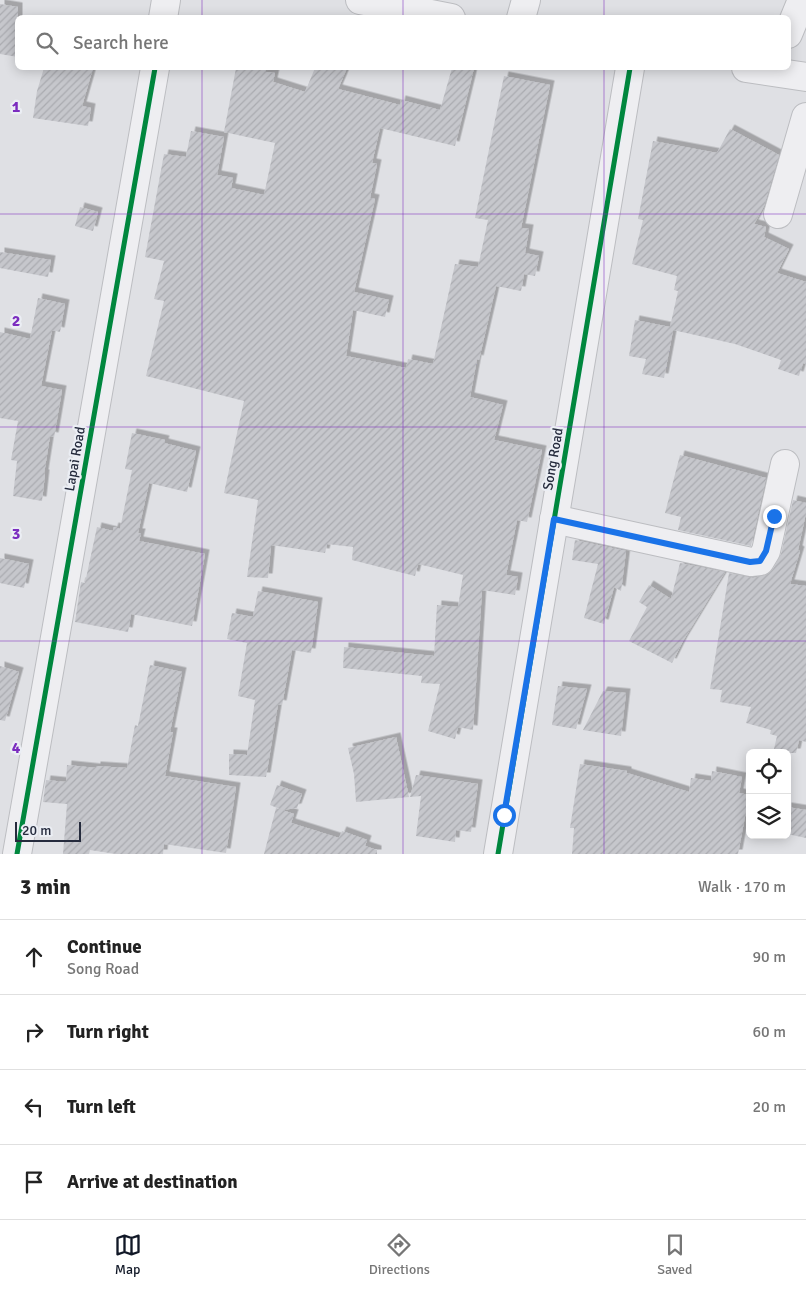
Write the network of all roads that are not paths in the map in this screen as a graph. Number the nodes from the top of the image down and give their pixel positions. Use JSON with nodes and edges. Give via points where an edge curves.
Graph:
{"nodes":[{"id":1,"x":166,"y":0,"type":"edge"},
{"id":2,"x":360,"y":0,"type":"edge"},
{"id":3,"x":526,"y":0,"type":"edge"},
{"id":4,"x":802,"y":0,"type":"edge"},
{"id":5,"x":164,"y":15,"type":"edge"},
{"id":6,"x":436,"y":15,"type":"edge"},
{"id":7,"x":522,"y":15,"type":"edge"},
{"id":8,"x":791,"y":27,"type":"edge"},
{"id":9,"x":155,"y":70,"type":"edge"},
{"id":10,"x":630,"y":70,"type":"edge"},
{"id":11,"x":778,"y":70,"type":"edge"},
{"id":12,"x":806,"y":77,"type":"edge"},
{"id":13,"x":806,"y":117,"type":"edge"},
{"id":14,"x":778,"y":214,"type":"dead end"},
{"id":15,"x":785,"y":464,"type":"dead end"},
{"id":16,"x":554,"y":519,"type":"junction"},
{"id":17,"x":18,"y":854,"type":"edge"},
{"id":18,"x":498,"y":854,"type":"edge"}],
"edges":[{"from":1,"to":5,"type":"street"},
{"from":2,"to":6,"type":"street"},
{"from":3,"to":7,"type":"street"},
{"from":4,"to":8,"type":"street"},
{"from":9,"to":17,"type":"street","name":"Lapai Road"},
{"from":10,"to":16,"type":"street","name":"Song Road"},
{"from":11,"to":12,"type":"street"},
{"from":13,"to":14,"type":"street"},
{"from":15,"to":16,"type":"street","via":[[766,551],[760,561],[750,562]]},
{"from":16,"to":18,"type":"street","name":"Song Road"}]}
